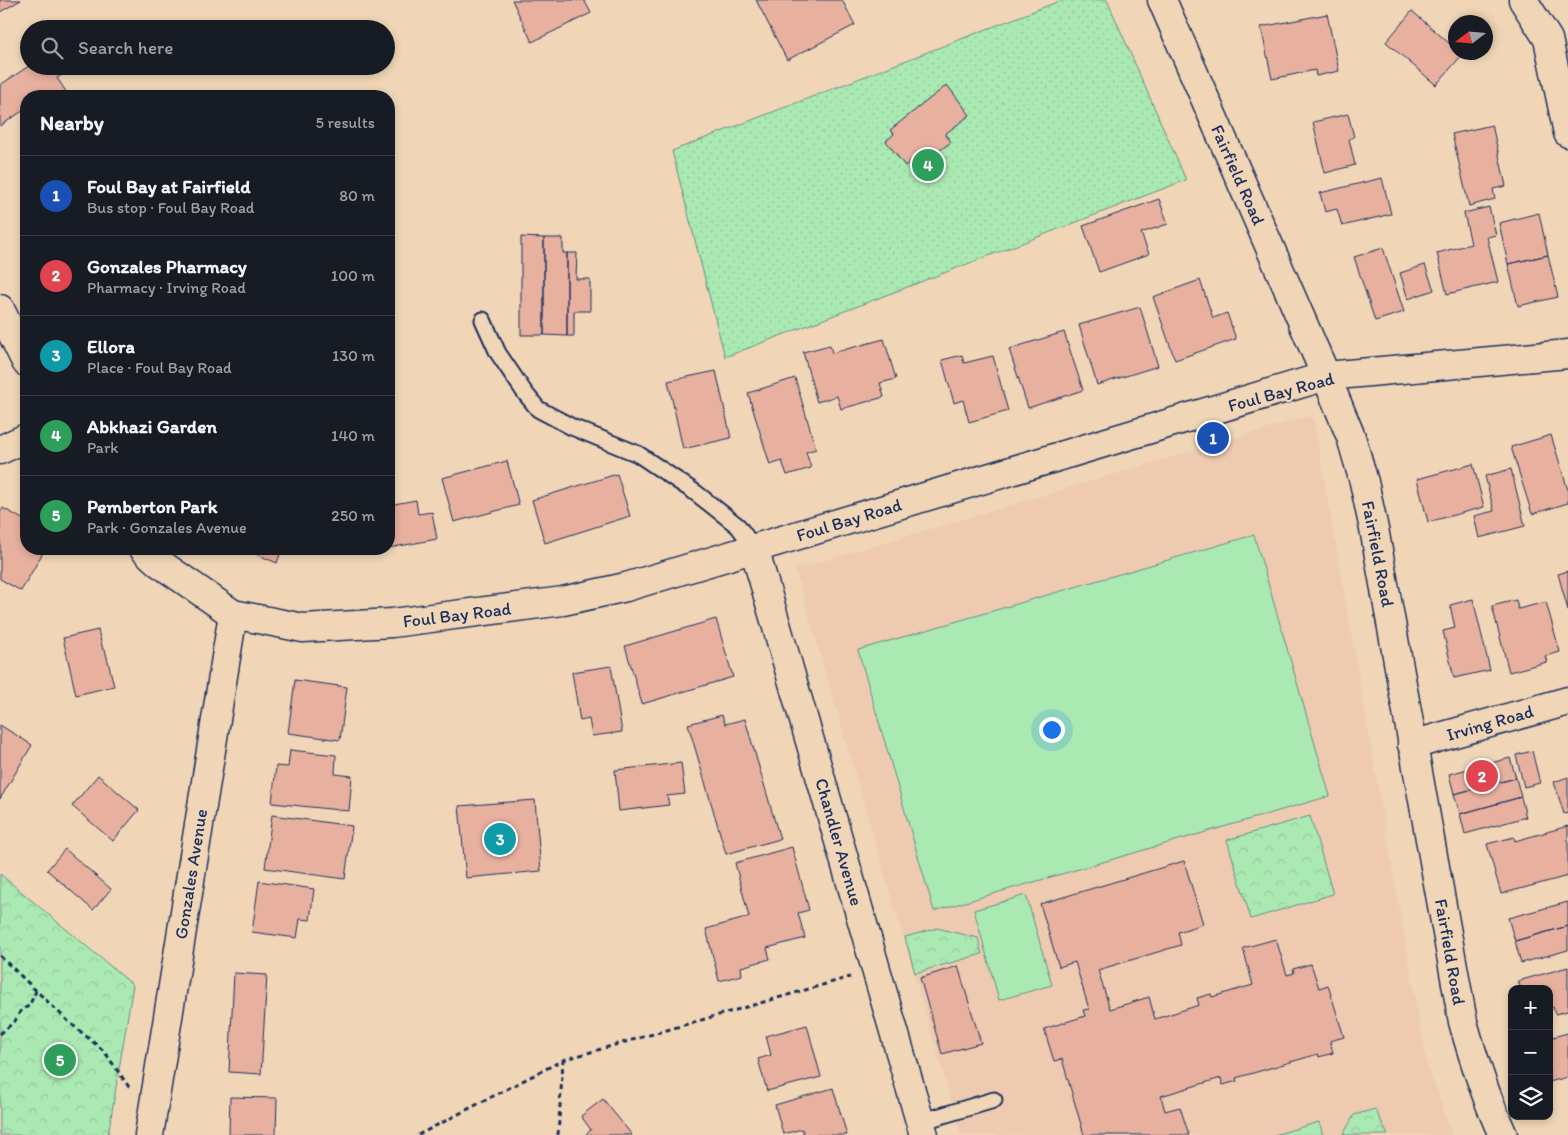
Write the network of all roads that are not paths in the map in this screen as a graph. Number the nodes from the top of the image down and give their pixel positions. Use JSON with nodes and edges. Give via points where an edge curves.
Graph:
{"nodes":[{"id":1,"x":1162,"y":0,"type":"edge"},
{"id":2,"x":1523,"y":0,"type":"edge"},
{"id":3,"x":1568,"y":133,"type":"edge"},
{"id":4,"x":0,"y":309,"type":"edge"},
{"id":5,"x":483,"y":320,"type":"dead end"},
{"id":6,"x":20,"y":350,"type":"edge"},
{"id":7,"x":1568,"y":354,"type":"edge"},
{"id":8,"x":1326,"y":376,"type":"junction"},
{"id":9,"x":20,"y":441,"type":"edge"},
{"id":10,"x":0,"y":450,"type":"edge"},
{"id":11,"x":754,"y":548,"type":"junction"},
{"id":12,"x":150,"y":555,"type":"edge"},
{"id":13,"x":233,"y":614,"type":"junction"},
{"id":14,"x":1568,"y":701,"type":"edge"},
{"id":15,"x":1412,"y":745,"type":"junction"},
{"id":16,"x":994,"y":1100,"type":"dead end"},
{"id":17,"x":922,"y":1128,"type":"edge"},
{"id":18,"x":149,"y":1135,"type":"edge"},
{"id":19,"x":1503,"y":1135,"type":"edge"}],
"edges":[{"from":1,"to":8,"type":"street","name":"Fairfield Road"},
{"from":2,"to":3,"type":"street","via":[[1548,38]]},
{"from":4,"to":6,"type":"street"},
{"from":5,"to":11,"type":"lane","via":[[498,353],[538,409],[638,454],[738,526]]},
{"from":7,"to":8,"type":"street","name":"Foul Bay Road"},
{"from":8,"to":11,"type":"street","name":"Foul Bay Road"},
{"from":8,"to":15,"type":"street","name":"Fairfield Road","via":[[1351,437],[1364,482]]},
{"from":9,"to":10,"type":"street"},
{"from":11,"to":13,"type":"street","name":"Foul Bay Road","via":[[626,587],[563,601],[392,623],[303,628]]},
{"from":11,"to":17,"type":"street","name":"Chandler Avenue"},
{"from":12,"to":13,"type":"street","name":"Foul Bay Road"},
{"from":13,"to":18,"type":"street","name":"Gonzales Avenue"},
{"from":14,"to":15,"type":"street","name":"Irving Road"},
{"from":15,"to":19,"type":"street","name":"Fairfield Road","via":[[1463,1022],[1475,1065]]},
{"from":16,"to":17,"type":"lane"}]}
